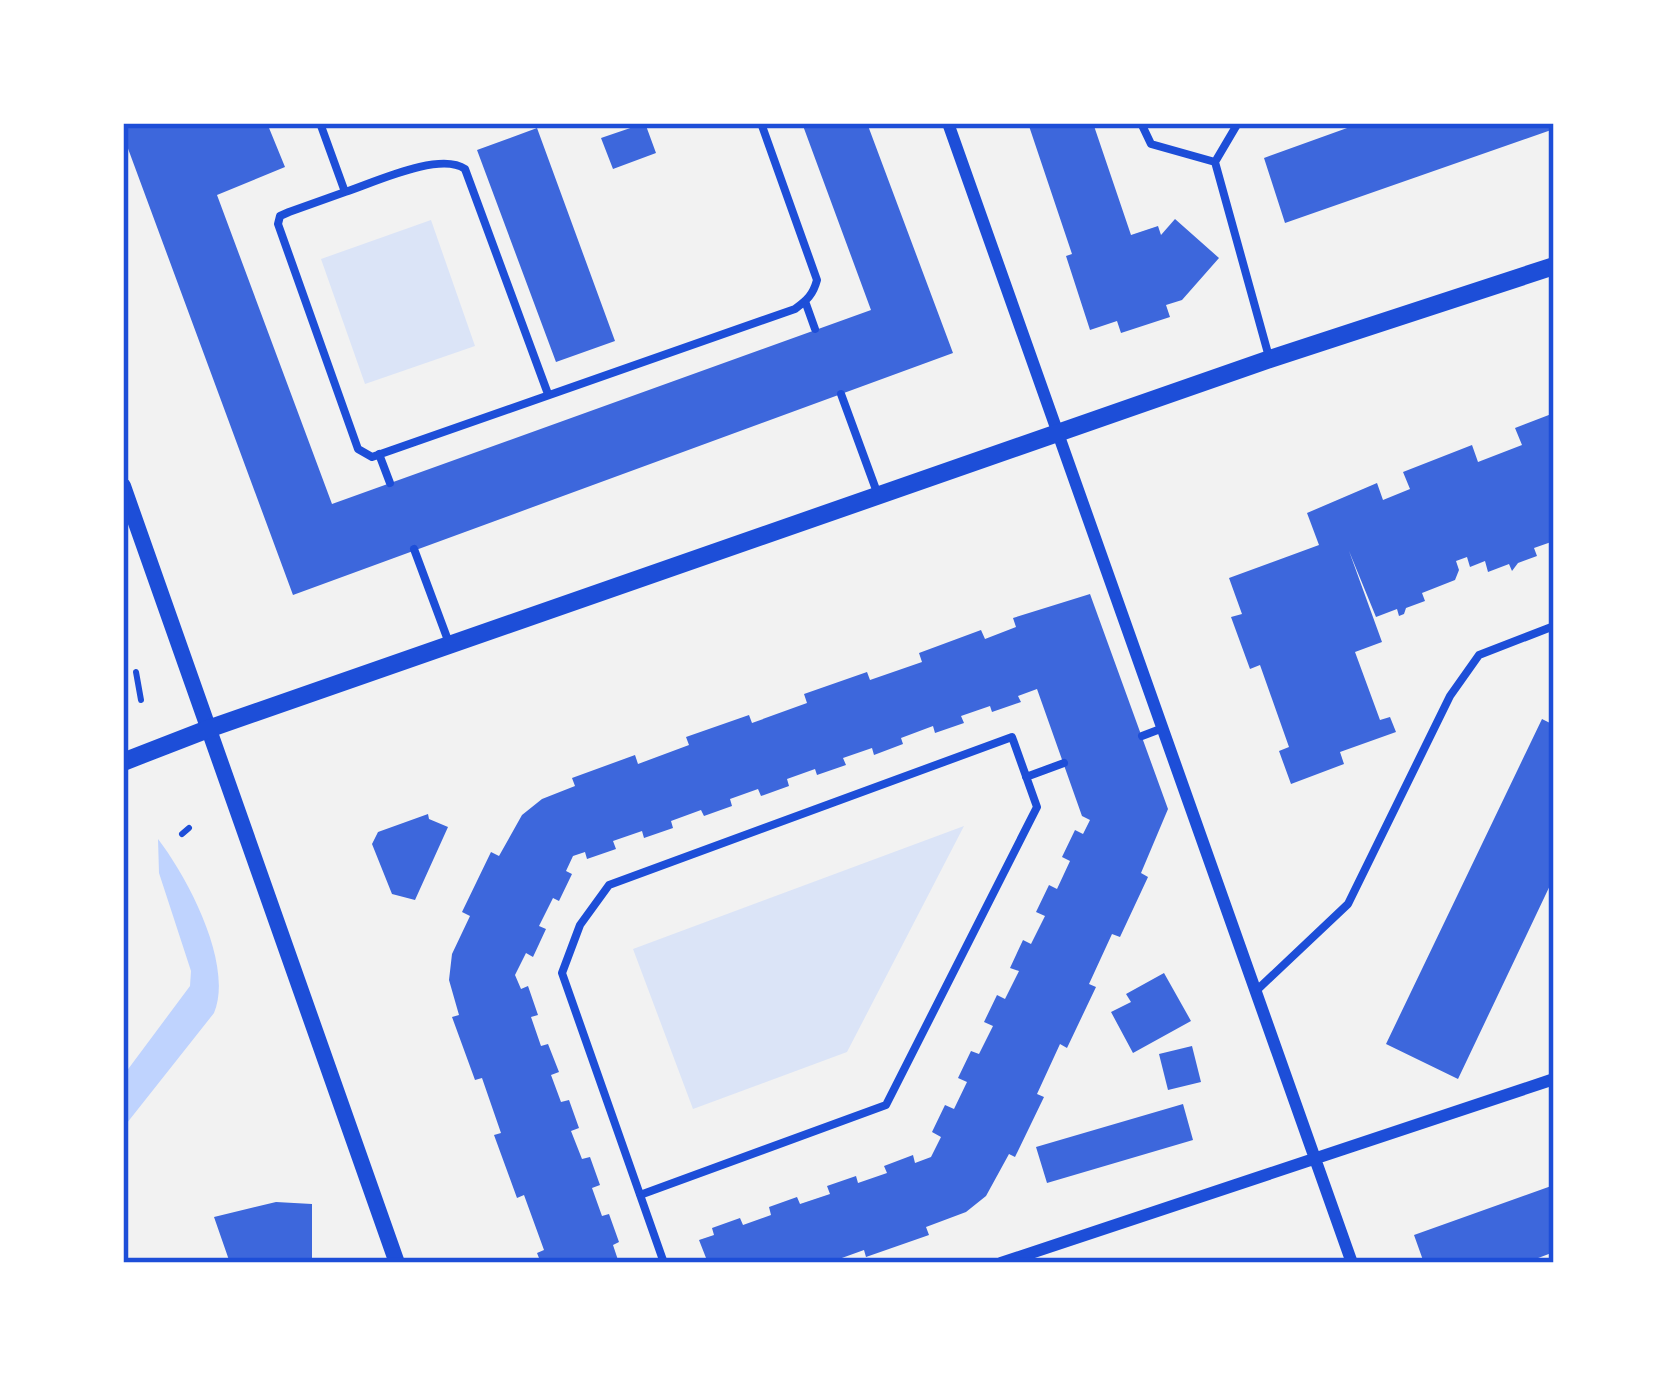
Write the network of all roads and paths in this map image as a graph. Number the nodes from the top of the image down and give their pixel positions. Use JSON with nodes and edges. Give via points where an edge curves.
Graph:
{"nodes":[{"id":1,"x":320,"y":123,"type":"edge"},
{"id":2,"x":760,"y":123,"type":"edge"},
{"id":3,"x":947,"y":123,"type":"edge"},
{"id":4,"x":1141,"y":123,"type":"edge"},
{"id":5,"x":1238,"y":123,"type":"edge"},
{"id":6,"x":1215,"y":162,"type":"junction"},
{"id":7,"x":344,"y":192,"type":"junction"},
{"id":8,"x":1554,"y":266,"type":"edge"},
{"id":9,"x":805,"y":302,"type":"junction"},
{"id":10,"x":815,"y":329,"type":"dead end"},
{"id":11,"x":1270,"y":359,"type":"junction"},
{"id":12,"x":548,"y":394,"type":"junction"},
{"id":13,"x":841,"y":394,"type":"dead end"},
{"id":14,"x":1056,"y":434,"type":"junction"},
{"id":15,"x":379,"y":454,"type":"junction"},
{"id":16,"x":390,"y":483,"type":"dead end"},
{"id":17,"x":123,"y":486,"type":"edge"},
{"id":18,"x":878,"y":496,"type":"junction"},
{"id":19,"x":414,"y":549,"type":"dead end"},
{"id":20,"x":1554,"y":626,"type":"edge"},
{"id":21,"x":450,"y":645,"type":"junction"},
{"id":22,"x":136,"y":672,"type":"dead end"},
{"id":23,"x":141,"y":700,"type":"dead end"},
{"id":24,"x":1165,"y":728,"type":"junction"},
{"id":25,"x":208,"y":729,"type":"junction"},
{"id":26,"x":1142,"y":736,"type":"dead end"},
{"id":27,"x":123,"y":762,"type":"edge"},
{"id":28,"x":1064,"y":764,"type":"dead end"},
{"id":29,"x":1026,"y":777,"type":"junction"},
{"id":30,"x":189,"y":828,"type":"dead end"},
{"id":31,"x":182,"y":834,"type":"dead end"},
{"id":32,"x":1257,"y":990,"type":"junction"},
{"id":33,"x":1554,"y":1079,"type":"edge"},
{"id":34,"x":1317,"y":1160,"type":"junction"},
{"id":35,"x":640,"y":1196,"type":"junction"},
{"id":36,"x":398,"y":1263,"type":"edge"},
{"id":37,"x":664,"y":1263,"type":"edge"},
{"id":38,"x":1001,"y":1263,"type":"edge"},
{"id":39,"x":1352,"y":1263,"type":"edge"}],
"edges":[{"from":1,"to":7,"type":"lane"},
{"from":2,"to":9,"type":"lane","via":[[817,280]]},
{"from":3,"to":14,"type":"street"},
{"from":4,"to":6,"type":"lane","via":[[1151,144]]},
{"from":5,"to":6,"type":"lane"},
{"from":6,"to":11,"type":"lane"},
{"from":7,"to":12,"type":"lane","via":[[437,163],[465,169]]},
{"from":7,"to":15,"type":"lane","via":[[278,224],[358,449]]},
{"from":8,"to":11,"type":"main road"},
{"from":9,"to":10,"type":"lane"},
{"from":9,"to":12,"type":"lane"},
{"from":11,"to":14,"type":"main road"},
{"from":12,"to":15,"type":"lane"},
{"from":13,"to":18,"type":"lane"},
{"from":14,"to":18,"type":"main road"},
{"from":14,"to":24,"type":"street"},
{"from":15,"to":16,"type":"lane"},
{"from":17,"to":25,"type":"street"},
{"from":18,"to":21,"type":"main road"},
{"from":19,"to":21,"type":"lane"},
{"from":20,"to":32,"type":"lane","via":[[1479,655],[1450,696],[1348,904]]},
{"from":21,"to":25,"type":"main road"},
{"from":22,"to":23,"type":"path"},
{"from":24,"to":26,"type":"lane"},
{"from":24,"to":32,"type":"street"},
{"from":25,"to":27,"type":"main road"},
{"from":25,"to":36,"type":"street"},
{"from":28,"to":29,"type":"lane"},
{"from":29,"to":35,"type":"lane","via":[[1036,807],[886,1106]]},
{"from":29,"to":35,"type":"lane","via":[[1012,737],[608,885],[580,925],[562,973]]},
{"from":30,"to":31,"type":"path"},
{"from":32,"to":34,"type":"street"},
{"from":33,"to":34,"type":"street"},
{"from":34,"to":38,"type":"street"},
{"from":34,"to":39,"type":"street"},
{"from":35,"to":37,"type":"lane"}]}
